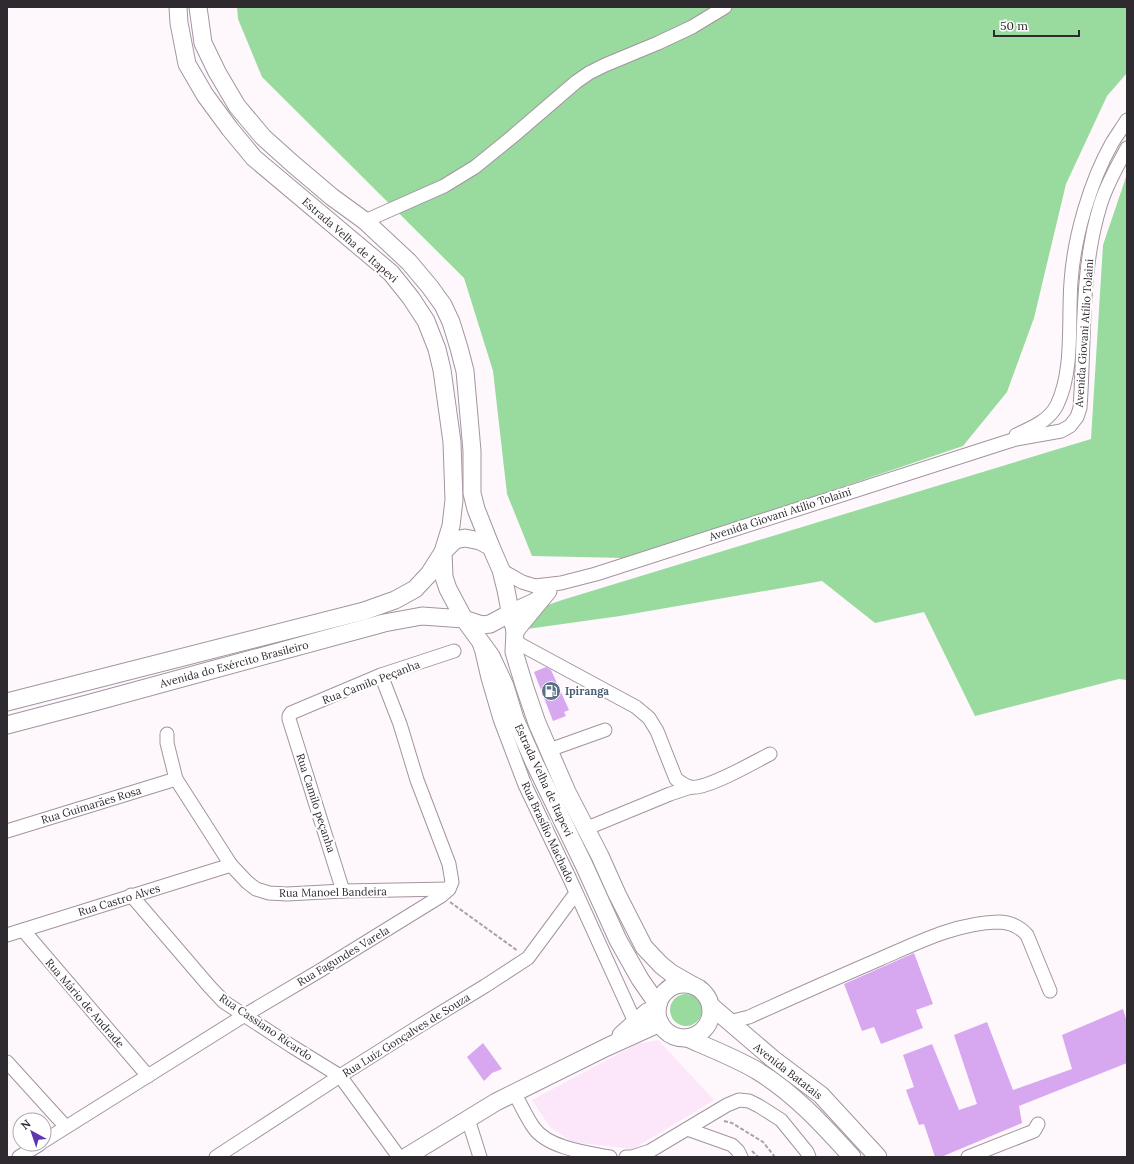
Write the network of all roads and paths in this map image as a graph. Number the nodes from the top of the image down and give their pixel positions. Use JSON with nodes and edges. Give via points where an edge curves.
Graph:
{"nodes":[{"id":1,"x":178,"y":7,"type":"edge"},
{"id":2,"x":198,"y":7,"type":"edge"},
{"id":3,"x":725,"y":7,"type":"edge"},
{"id":4,"x":1127,"y":120,"type":"edge"},
{"id":5,"x":1127,"y":148,"type":"edge"},
{"id":6,"x":365,"y":221,"type":"junction"},
{"id":7,"x":1000,"y":444,"type":"junction"},
{"id":8,"x":491,"y":547,"type":"junction"},
{"id":9,"x":443,"y":552,"type":"junction"},
{"id":10,"x":501,"y":570,"type":"junction"},
{"id":11,"x":554,"y":587,"type":"junction"},
{"id":12,"x":508,"y":613,"type":"junction"},
{"id":13,"x":464,"y":619,"type":"junction"},
{"id":14,"x":514,"y":636,"type":"junction"},
{"id":15,"x":476,"y":637,"type":"junction"},
{"id":16,"x":454,"y":650,"type":"dead end"},
{"id":17,"x":382,"y":675,"type":"junction"},
{"id":18,"x":7,"y":702,"type":"edge"},
{"id":19,"x":289,"y":716,"type":"joint"},
{"id":20,"x":7,"y":725,"type":"edge"},
{"id":21,"x":604,"y":730,"type":"dead end"},
{"id":22,"x":167,"y":734,"type":"dead end"},
{"id":23,"x":549,"y":750,"type":"junction"},
{"id":24,"x":770,"y":754,"type":"dead end"},
{"id":25,"x":176,"y":779,"type":"junction"},
{"id":26,"x":691,"y":787,"type":"junction"},
{"id":27,"x":585,"y":829,"type":"junction"},
{"id":28,"x":7,"y":831,"type":"edge"},
{"id":29,"x":231,"y":865,"type":"junction"},
{"id":30,"x":343,"y":891,"type":"junction"},
{"id":31,"x":576,"y":892,"type":"junction"},
{"id":32,"x":445,"y":893,"type":"junction"},
{"id":33,"x":131,"y":895,"type":"junction"},
{"id":34,"x":23,"y":930,"type":"junction"},
{"id":35,"x":7,"y":935,"type":"edge"},
{"id":36,"x":528,"y":958,"type":"junction"},
{"id":37,"x":692,"y":985,"type":"junction"},
{"id":38,"x":1050,"y":991,"type":"dead end"},
{"id":39,"x":711,"y":1006,"type":"junction"},
{"id":40,"x":659,"y":1012,"type":"junction"},
{"id":41,"x":245,"y":1015,"type":"junction"},
{"id":42,"x":635,"y":1022,"type":"junction"},
{"id":43,"x":729,"y":1022,"type":"junction"},
{"id":44,"x":691,"y":1040,"type":"junction"},
{"id":45,"x":607,"y":1047,"type":"junction"},
{"id":46,"x":7,"y":1062,"type":"edge"},
{"id":47,"x":148,"y":1076,"type":"junction"},
{"id":48,"x":340,"y":1076,"type":"junction"},
{"id":49,"x":514,"y":1093,"type":"junction"},
{"id":50,"x":468,"y":1119,"type":"junction"},
{"id":51,"x":721,"y":1120,"type":"dead end"},
{"id":52,"x":1038,"y":1124,"type":"dead end"},
{"id":53,"x":66,"y":1128,"type":"junction"},
{"id":54,"x":687,"y":1129,"type":"junction"},
{"id":55,"x":52,"y":1136,"type":"edge"},
{"id":56,"x":216,"y":1157,"type":"edge"},
{"id":57,"x":399,"y":1157,"type":"edge"},
{"id":58,"x":406,"y":1157,"type":"edge"},
{"id":59,"x":480,"y":1157,"type":"edge"},
{"id":60,"x":610,"y":1157,"type":"edge"},
{"id":61,"x":626,"y":1157,"type":"edge"},
{"id":62,"x":741,"y":1157,"type":"edge"},
{"id":63,"x":775,"y":1157,"type":"edge"},
{"id":64,"x":809,"y":1157,"type":"edge"},
{"id":65,"x":852,"y":1157,"type":"edge"},
{"id":66,"x":878,"y":1157,"type":"edge"},
{"id":67,"x":968,"y":1157,"type":"edge"}],
"edges":[{"from":1,"to":9,"type":"main road","name":"Estrada Velha de Itapevi","via":[[187,64],[230,130],[254,158],[390,273],[426,321],[442,370],[452,442],[454,500]]},
{"from":2,"to":6,"type":"main road","name":"Estrada Velha de Itapevi","via":[[203,43],[237,106],[263,137],[293,164]]},
{"from":3,"to":6,"type":"street","via":[[658,44],[590,73],[475,167],[444,186]]},
{"from":4,"to":7,"type":"street","name":"Avenida Giovani Atílio Tolaini","via":[[1096,177],[1077,240],[1071,281],[1067,371],[1063,389],[1056,406],[1040,423]]},
{"from":5,"to":7,"type":"street","name":"Avenida Giovani Atílio Tolaini","via":[[1100,204],[1092,237],[1087,270],[1080,408],[1077,417],[1070,426],[1060,432]]},
{"from":6,"to":8,"type":"main road","name":"Estrada Velha de Itapevi","via":[[409,262],[443,305],[451,322],[465,371],[472,451],[472,493]]},
{"from":7,"to":11,"type":"street","name":"Avenida Giovani Atílio Tolaini"},
{"from":8,"to":9,"type":"main road","via":[[480,541],[465,538],[455,540]]},
{"from":8,"to":10,"type":"main road","name":"Estrada Velha de Itapevi"},
{"from":9,"to":13,"type":"main road","name":"Estrada Velha de Itapevi","via":[[444,577]]},
{"from":9,"to":18,"type":"main road","name":"Avenida do Exército Brasileiro","via":[[429,574],[415,588],[383,605]]},
{"from":10,"to":11,"type":"street","via":[[522,582]]},
{"from":10,"to":12,"type":"main road","name":"Estrada Velha de Itapevi"},
{"from":11,"to":12,"type":"street"},
{"from":11,"to":14,"type":"main road"},
{"from":12,"to":13,"type":"main road","via":[[490,624],[482,625]]},
{"from":12,"to":14,"type":"main road","name":"Estrada Velha de Itapevi"},
{"from":13,"to":15,"type":"main road","name":"Estrada Velha de Itapevi"},
{"from":13,"to":20,"type":"main road","name":"Avenida do Exército Brasileiro","via":[[422,616],[384,624]]},
{"from":14,"to":23,"type":"main road","name":"Estrada Velha de Itapevi","via":[[514,652],[525,688]]},
{"from":14,"to":26,"type":"street","via":[[636,707],[649,718],[657,731],[676,779]]},
{"from":15,"to":31,"type":"street","name":"Rua Brasílio Machado","via":[[500,719],[525,784]]},
{"from":15,"to":40,"type":"main road","name":"Estrada Velha de Itapevi","via":[[498,670],[515,719],[534,762],[618,940]]},
{"from":16,"to":17,"type":"street","name":"Rua Camilo Peçanha"},
{"from":17,"to":19,"type":"street","name":"Rua Camilo Peçanha"},
{"from":17,"to":32,"type":"street","via":[[417,780],[449,864],[452,882]]},
{"from":19,"to":30,"type":"street","name":"Rua Camilo peçanha"},
{"from":21,"to":23,"type":"street"},
{"from":22,"to":25,"type":"street","name":"Rua Manoel Bandeira"},
{"from":23,"to":27,"type":"main road","name":"Estrada Velha de Itapevi"},
{"from":24,"to":26,"type":"street","via":[[711,784]]},
{"from":25,"to":28,"type":"street","name":"Rua Guimarães Rosa"},
{"from":25,"to":29,"type":"street","name":"Rua Manoel Bandeira"},
{"from":26,"to":27,"type":"street"},
{"from":27,"to":37,"type":"main road","name":"Estrada Velha de Itapevi","via":[[644,948],[661,966]]},
{"from":29,"to":30,"type":"street","name":"Rua Manoel Bandeira","via":[[256,889],[269,893]]},
{"from":29,"to":33,"type":"street","name":"Rua Castro Alves"},
{"from":30,"to":32,"type":"street","name":"Rua Manoel Bandeira"},
{"from":31,"to":36,"type":"street","name":"Rua Luiz Gonçalves de Souza"},
{"from":31,"to":42,"type":"street","name":"Rua Brasílio Machado"},
{"from":32,"to":36,"type":"path"},
{"from":32,"to":41,"type":"street","name":"Rua Fagundes Varela"},
{"from":33,"to":34,"type":"street","name":"Rua Castro Alves"},
{"from":33,"to":41,"type":"street","name":"Rua Cassiano Ricardo","via":[[216,994]]},
{"from":34,"to":35,"type":"street","name":"Rua Castro Alves"},
{"from":34,"to":47,"type":"street","name":"Rua Mário de Andrade"},
{"from":36,"to":48,"type":"street","name":"Rua Luiz Gonçalves de Souza"},
{"from":37,"to":39,"type":"main road","via":[[704,993]]},
{"from":37,"to":40,"type":"main road","via":[[672,987],[661,998]]},
{"from":38,"to":43,"type":"street","via":[[1027,935],[1013,924],[999,922],[971,925],[931,937],[750,1017]]},
{"from":39,"to":43,"type":"main road","name":"Avenida Batatais"},
{"from":39,"to":44,"type":"main road","via":[[706,1027]]},
{"from":40,"to":42,"type":"main road","via":[[647,1012]]},
{"from":40,"to":44,"type":"main road","via":[[665,1030]]},
{"from":40,"to":45,"type":"main road"},
{"from":41,"to":47,"type":"street","name":"Rua Fagundes Varela"},
{"from":41,"to":48,"type":"street","name":"Rua Cassiano Ricardo"},
{"from":42,"to":45,"type":"main road"},
{"from":43,"to":66,"type":"main road","name":"Avenida Batatais","via":[[772,1059],[821,1095]]},
{"from":44,"to":65,"type":"main road","via":[[756,1070],[777,1084],[818,1120]]},
{"from":45,"to":49,"type":"main road"},
{"from":46,"to":53,"type":"street"},
{"from":47,"to":53,"type":"street","name":"Rua Fagundes Varela"},
{"from":48,"to":56,"type":"street","name":"Rua Luiz Gonçalves de Souza"},
{"from":48,"to":57,"type":"street","name":"Rua Cassiano Ricardo"},
{"from":49,"to":50,"type":"main road"},
{"from":49,"to":60,"type":"street","via":[[535,1129],[543,1136],[571,1148]]},
{"from":50,"to":58,"type":"main road"},
{"from":50,"to":59,"type":"street"},
{"from":51,"to":63,"type":"path","via":[[732,1123],[763,1142]]},
{"from":52,"to":67,"type":"street","via":[[1034,1131]]},
{"from":53,"to":55,"type":"street","name":"Rua Fagundes Varela"},
{"from":54,"to":61,"type":"street","via":[[650,1151]]},
{"from":54,"to":62,"type":"street","via":[[732,1145]]},
{"from":54,"to":64,"type":"street","via":[[727,1105],[739,1100],[749,1100],[781,1120]]}]}
